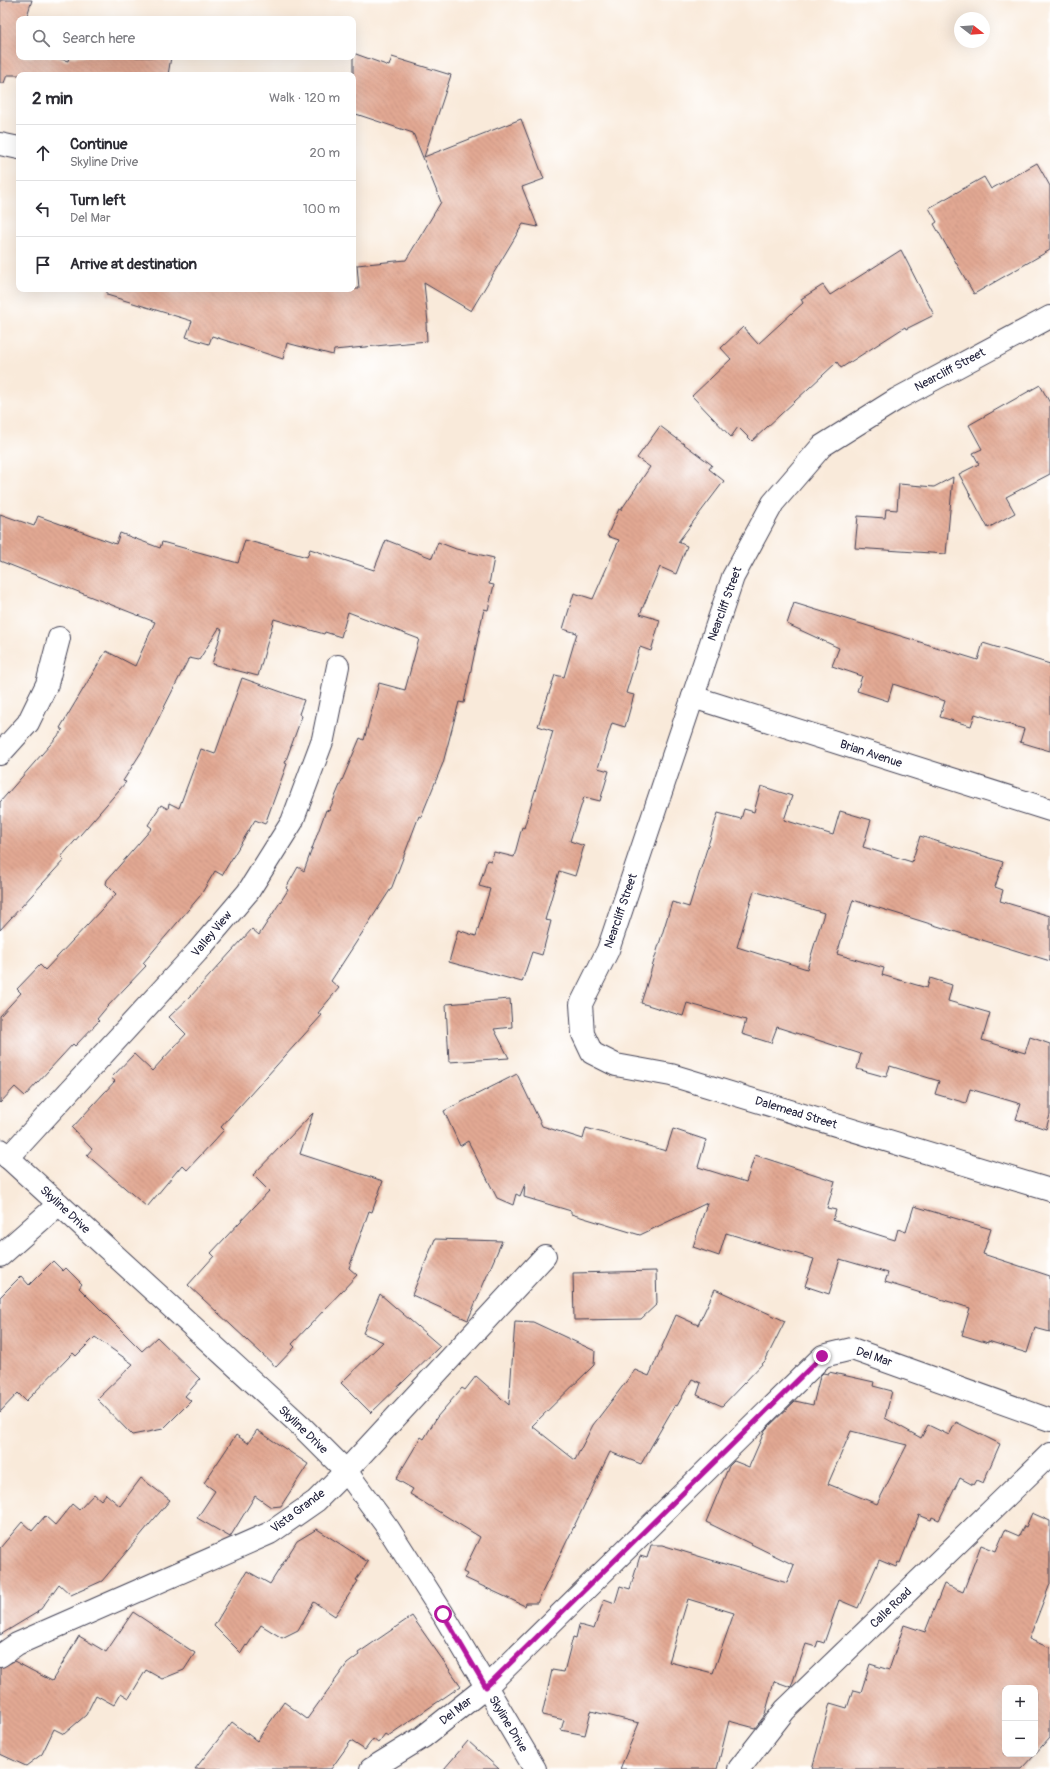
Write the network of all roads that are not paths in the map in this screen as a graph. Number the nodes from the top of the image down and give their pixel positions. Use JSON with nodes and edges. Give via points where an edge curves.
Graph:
{"nodes":[{"id":1,"x":0,"y":144,"type":"edge"},
{"id":2,"x":16,"y":147,"type":"edge"},
{"id":3,"x":1050,"y":317,"type":"edge"},
{"id":4,"x":59,"y":638,"type":"dead end"},
{"id":5,"x":338,"y":666,"type":"dead end"},
{"id":6,"x":693,"y":697,"type":"junction"},
{"id":7,"x":0,"y":754,"type":"edge"},
{"id":8,"x":1050,"y":810,"type":"edge"},
{"id":9,"x":580,"y":1004,"type":"joint"},
{"id":10,"x":4,"y":1154,"type":"edge"},
{"id":11,"x":1050,"y":1190,"type":"edge"},
{"id":12,"x":59,"y":1204,"type":"junction"},
{"id":13,"x":0,"y":1256,"type":"edge"},
{"id":14,"x":545,"y":1256,"type":"dead end"},
{"id":15,"x":1050,"y":1420,"type":"edge"},
{"id":16,"x":1050,"y":1454,"type":"edge"},
{"id":17,"x":346,"y":1471,"type":"junction"},
{"id":18,"x":0,"y":1656,"type":"edge"},
{"id":19,"x":486,"y":1687,"type":"junction"},
{"id":20,"x":371,"y":1769,"type":"edge"},
{"id":21,"x":535,"y":1769,"type":"edge"},
{"id":22,"x":739,"y":1769,"type":"edge"}],
"edges":[{"from":1,"to":2,"type":"street"},
{"from":3,"to":6,"type":"street","name":"Nearcliff Street","via":[[897,399],[822,446],[773,503],[733,577]]},
{"from":4,"to":7,"type":"street","via":[[47,684],[28,723]]},
{"from":5,"to":10,"type":"street","name":"Valley View","via":[[322,739],[292,822],[248,892],[197,952]]},
{"from":6,"to":8,"type":"street","name":"Brian Avenue"},
{"from":6,"to":9,"type":"street","name":"Nearcliff Street","via":[[608,950]]},
{"from":9,"to":11,"type":"street","name":"Dalemead Street","via":[[584,1034],[592,1053],[616,1065],[671,1075]]},
{"from":10,"to":12,"type":"street","name":"Skyline Drive"},
{"from":12,"to":13,"type":"street"},
{"from":12,"to":17,"type":"street","name":"Skyline Drive","via":[[299,1424]]},
{"from":14,"to":17,"type":"street","name":"Vista Grande"},
{"from":15,"to":19,"type":"street","name":"Del Mar","via":[[852,1349],[822,1356]]},
{"from":16,"to":22,"type":"street","name":"Calle Road","via":[[786,1710]]},
{"from":17,"to":18,"type":"street","name":"Vista Grande","via":[[316,1501],[270,1533],[17,1644]]},
{"from":17,"to":19,"type":"street","name":"Skyline Drive","via":[[443,1614]]},
{"from":19,"to":20,"type":"street","name":"Del Mar","via":[[423,1738]]},
{"from":19,"to":21,"type":"street","name":"Skyline Drive"}]}
